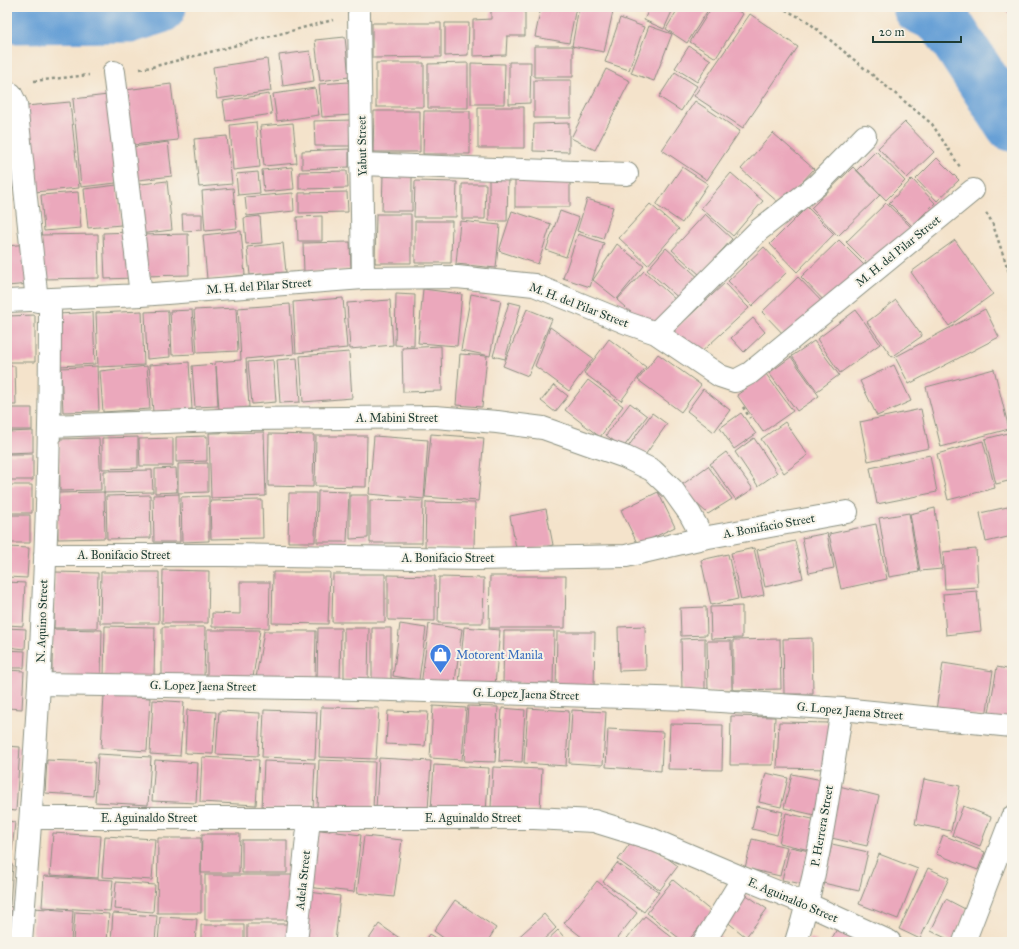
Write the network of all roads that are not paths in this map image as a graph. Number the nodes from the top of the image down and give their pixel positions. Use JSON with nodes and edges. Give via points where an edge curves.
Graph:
{"nodes":[{"id":1,"x":359,"y":14,"type":"road end"},
{"id":2,"x":114,"y":72,"type":"road end"},
{"id":3,"x":7,"y":93,"type":"edge"},
{"id":4,"x":865,"y":136,"type":"dead end"},
{"id":5,"x":362,"y":164,"type":"junction"},
{"id":6,"x":627,"y":174,"type":"dead end"},
{"id":7,"x":973,"y":190,"type":"road end"},
{"id":8,"x":364,"y":278,"type":"junction"},
{"id":9,"x":141,"y":295,"type":"junction"},
{"id":10,"x":44,"y":300,"type":"junction"},
{"id":11,"x":7,"y":301,"type":"edge"},
{"id":12,"x":656,"y":333,"type":"junction"},
{"id":13,"x":50,"y":426,"type":"junction"},
{"id":14,"x":847,"y":512,"type":"dead end"},
{"id":15,"x":703,"y":538,"type":"junction"},
{"id":16,"x":45,"y":555,"type":"junction"},
{"id":17,"x":40,"y":684,"type":"junction"},
{"id":18,"x":842,"y":709,"type":"junction"},
{"id":19,"x":1012,"y":726,"type":"edge"},
{"id":20,"x":1012,"y":817,"type":"edge"},
{"id":21,"x":31,"y":818,"type":"junction"},
{"id":22,"x":309,"y":819,"type":"junction"},
{"id":23,"x":743,"y":878,"type":"junction"},
{"id":24,"x":807,"y":904,"type":"junction"},
{"id":25,"x":21,"y":942,"type":"edge"},
{"id":26,"x":296,"y":942,"type":"edge"},
{"id":27,"x":704,"y":942,"type":"edge"},
{"id":28,"x":796,"y":942,"type":"edge"},
{"id":29,"x":890,"y":942,"type":"edge"},
{"id":30,"x":964,"y":942,"type":"edge"}],
"edges":[{"from":1,"to":5,"type":"street","name":"Yabut Street"},
{"from":2,"to":9,"type":"street"},
{"from":3,"to":10,"type":"street","name":"N. Aquino Street","via":[[11,94],[16,104]]},
{"from":4,"to":12,"type":"street","via":[[817,185],[759,230]]},
{"from":5,"to":6,"type":"street"},
{"from":5,"to":8,"type":"street","name":"Yabut Street"},
{"from":7,"to":12,"type":"street","name":"M. H. del Pilar Street","via":[[750,373],[735,381],[720,376]]},
{"from":8,"to":9,"type":"street","name":"M. H. del Pilar Street"},
{"from":8,"to":12,"type":"street","name":"M. H. del Pilar Street","via":[[457,277],[534,285]]},
{"from":9,"to":10,"type":"street","name":"M. H. del Pilar Street"},
{"from":10,"to":11,"type":"street","name":"M. H. del Pilar Street"},
{"from":10,"to":13,"type":"street","name":"N. Aquino Street"},
{"from":13,"to":15,"type":"street","name":"A. Mabini Street","via":[[250,419],[435,417],[543,428],[625,457],[652,470],[672,489]]},
{"from":13,"to":16,"type":"street","name":"N. Aquino Street"},
{"from":14,"to":15,"type":"street","name":"A. Bonifacio Street"},
{"from":15,"to":16,"type":"street","name":"A. Bonifacio Street","via":[[626,556],[475,559]]},
{"from":16,"to":17,"type":"street","name":"N. Aquino Street"},
{"from":17,"to":18,"type":"street","name":"G. Lopez Jaena Street","via":[[367,689],[690,699]]},
{"from":17,"to":21,"type":"street","name":"N. Aquino Street"},
{"from":18,"to":19,"type":"street","name":"G. Lopez Jaena Street"},
{"from":18,"to":24,"type":"street","name":"P. Herrera Street","via":[[818,856]]},
{"from":20,"to":30,"type":"street"},
{"from":21,"to":22,"type":"street","name":"E. Aguinaldo Street"},
{"from":21,"to":25,"type":"street","name":"N. Aquino Street"},
{"from":22,"to":23,"type":"street","name":"E. Aguinaldo Street","via":[[534,818],[594,821],[649,838]]},
{"from":22,"to":26,"type":"street","name":"Adela Street"},
{"from":23,"to":24,"type":"street","name":"E. Aguinaldo Street"},
{"from":23,"to":27,"type":"street"},
{"from":24,"to":28,"type":"street","name":"P. Herrera Street"},
{"from":24,"to":29,"type":"street","name":"E. Aguinaldo Street"}]}
